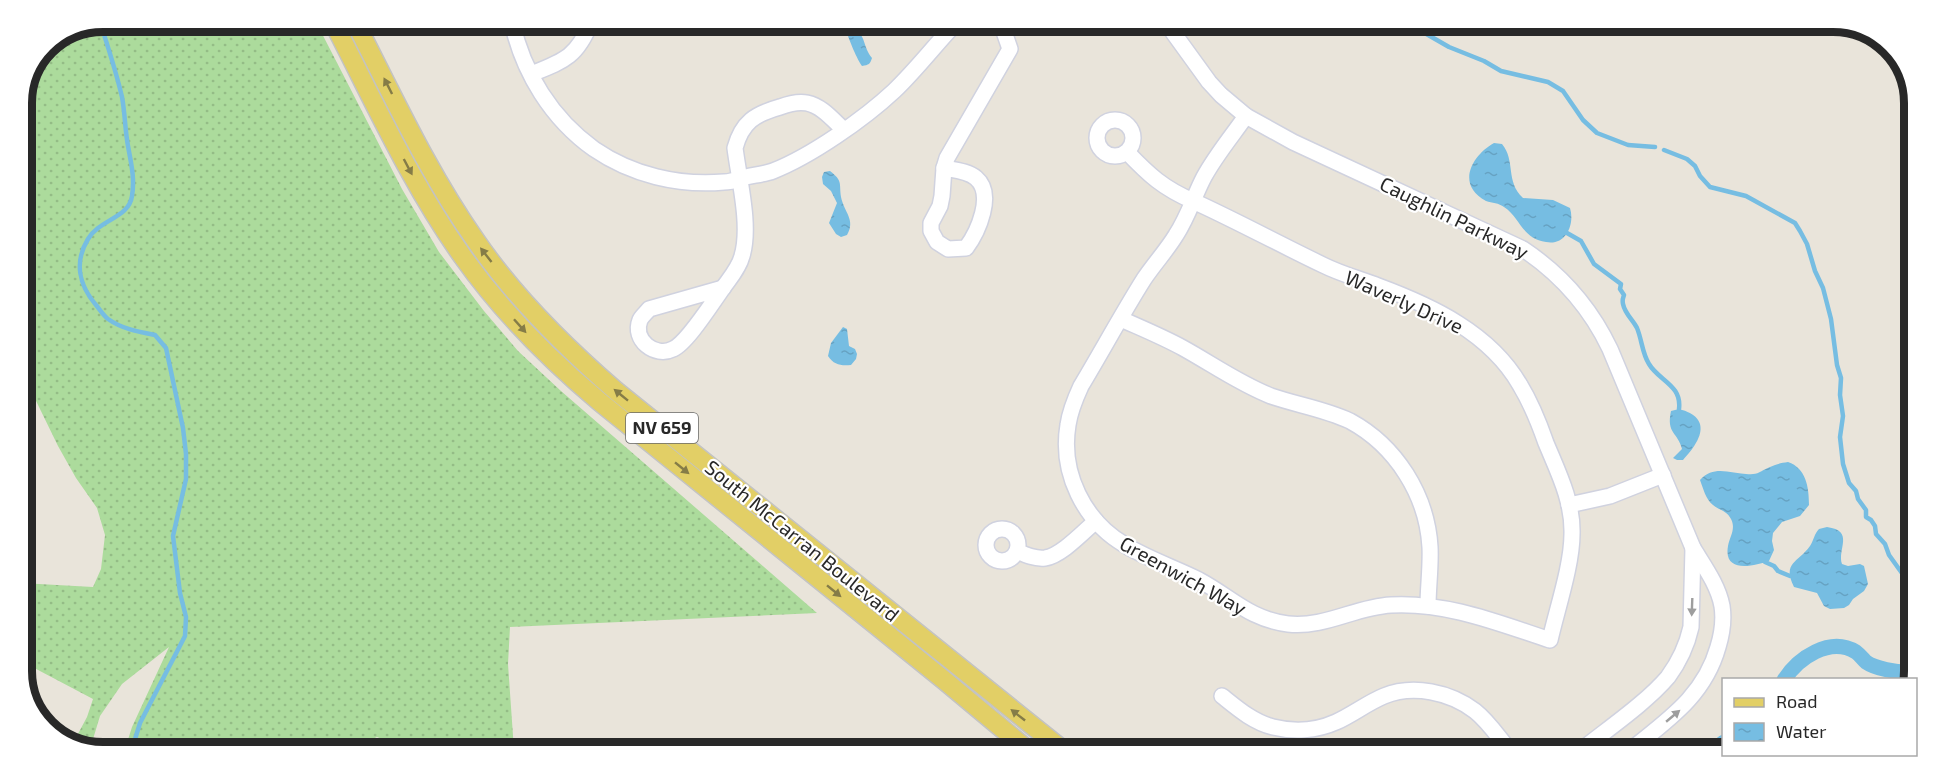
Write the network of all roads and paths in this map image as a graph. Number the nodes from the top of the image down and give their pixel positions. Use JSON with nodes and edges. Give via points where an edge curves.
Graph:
{"nodes":[{"id":1,"x":338,"y":32,"type":"edge"},
{"id":2,"x":360,"y":32,"type":"edge"},
{"id":3,"x":514,"y":32,"type":"edge"},
{"id":4,"x":586,"y":32,"type":"edge"},
{"id":5,"x":948,"y":32,"type":"edge"},
{"id":6,"x":1004,"y":32,"type":"edge"},
{"id":7,"x":1173,"y":32,"type":"edge"},
{"id":8,"x":531,"y":74,"type":"junction"},
{"id":9,"x":1246,"y":116,"type":"junction"},
{"id":10,"x":844,"y":130,"type":"junction"},
{"id":11,"x":1127,"y":152,"type":"dead end"},
{"id":12,"x":944,"y":168,"type":"junction"},
{"id":13,"x":739,"y":179,"type":"junction"},
{"id":14,"x":1193,"y":201,"type":"junction"},
{"id":15,"x":723,"y":288,"type":"junction"},
{"id":16,"x":1121,"y":319,"type":"junction"},
{"id":17,"x":1663,"y":475,"type":"junction"},
{"id":18,"x":1569,"y":505,"type":"junction"},
{"id":19,"x":1096,"y":521,"type":"junction"},
{"id":20,"x":1693,"y":548,"type":"junction"},
{"id":21,"x":1017,"y":551,"type":"dead end"},
{"id":22,"x":1428,"y":606,"type":"junction"},
{"id":23,"x":1550,"y":640,"type":"joint"},
{"id":24,"x":1222,"y":696,"type":"dead end"},
{"id":25,"x":1018,"y":742,"type":"edge"},
{"id":26,"x":1053,"y":742,"type":"edge"},
{"id":27,"x":1502,"y":742,"type":"edge"},
{"id":28,"x":1591,"y":742,"type":"edge"},
{"id":29,"x":1641,"y":742,"type":"edge"}],
"edges":[{"from":1,"to":25,"type":"main road","name":"South McCarran Boulevard","number":"NV 659","one_way":true,"via":[[444,229],[535,343],[600,402]]},
{"from":26,"to":2,"type":"main road","name":"South McCarran Boulevard","number":"NV 659","one_way":true,"via":[[616,391],[559,339],[516,292],[453,206]]},
{"from":3,"to":8,"type":"street"},
{"from":4,"to":8,"type":"street","via":[[579,48],[568,57]]},
{"from":5,"to":10,"type":"street","via":[[894,91]]},
{"from":6,"to":12,"type":"street","via":[[1010,49]]},
{"from":7,"to":9,"type":"street","name":"Caughlin Parkway","via":[[1209,82]]},
{"from":8,"to":13,"type":"street","via":[[558,118],[577,137],[627,168],[678,182]]},
{"from":9,"to":14,"type":"street","name":"Greenwich Way","via":[[1206,174]]},
{"from":9,"to":17,"type":"street","name":"Caughlin Parkway","via":[[1293,142],[1508,241],[1550,269],[1575,293],[1603,334]]},
{"from":10,"to":13,"type":"street","via":[[771,172]]},
{"from":10,"to":13,"type":"street","via":[[816,106],[806,103],[761,113],[738,136],[735,148]]},
{"from":11,"to":14,"type":"street","name":"Waverly Drive","via":[[1152,178]]},
{"from":12,"to":12,"type":"street","via":[[969,173],[983,187],[984,205],[975,235],[966,248],[948,249],[937,242],[931,231],[940,206]]},
{"from":13,"to":15,"type":"street","via":[[746,241],[742,258]]},
{"from":14,"to":16,"type":"street","name":"Greenwich Way","via":[[1176,235]]},
{"from":14,"to":18,"type":"street","name":"Waverly Drive","via":[[1330,268],[1380,286],[1465,327],[1504,362],[1519,383],[1531,404]]},
{"from":15,"to":15,"type":"street","via":[[673,349],[653,351],[644,344],[640,318],[649,309]]},
{"from":16,"to":19,"type":"street","name":"Greenwich Way","via":[[1081,387],[1068,425],[1066,448],[1074,484]]},
{"from":16,"to":22,"type":"street","via":[[1180,346],[1270,396],[1351,422],[1382,445],[1412,482],[1428,526]]},
{"from":17,"to":18,"type":"street","via":[[1610,496]]},
{"from":17,"to":20,"type":"street","name":"Caughlin Parkway"},
{"from":18,"to":23,"type":"street","name":"Waverly Drive","via":[[1571,553]]},
{"from":19,"to":21,"type":"street","via":[[1047,558]]},
{"from":19,"to":22,"type":"street","name":"Greenwich Way","via":[[1126,546],[1200,580],[1240,608],[1269,620],[1306,624],[1327,622],[1371,608]]},
{"from":20,"to":28,"type":"street","name":"Caughlin Parkway","one_way":true,"via":[[1691,627],[1676,665],[1656,689]]},
{"from":29,"to":20,"type":"street","name":"Caughlin Parkway","one_way":true,"via":[[1690,700],[1716,657],[1722,605]]},
{"from":22,"to":23,"type":"street","name":"Greenwich Way","via":[[1467,613]]},
{"from":24,"to":27,"type":"street","via":[[1259,722],[1297,730],[1336,722],[1372,701],[1399,692],[1441,693],[1475,712]]}]}
